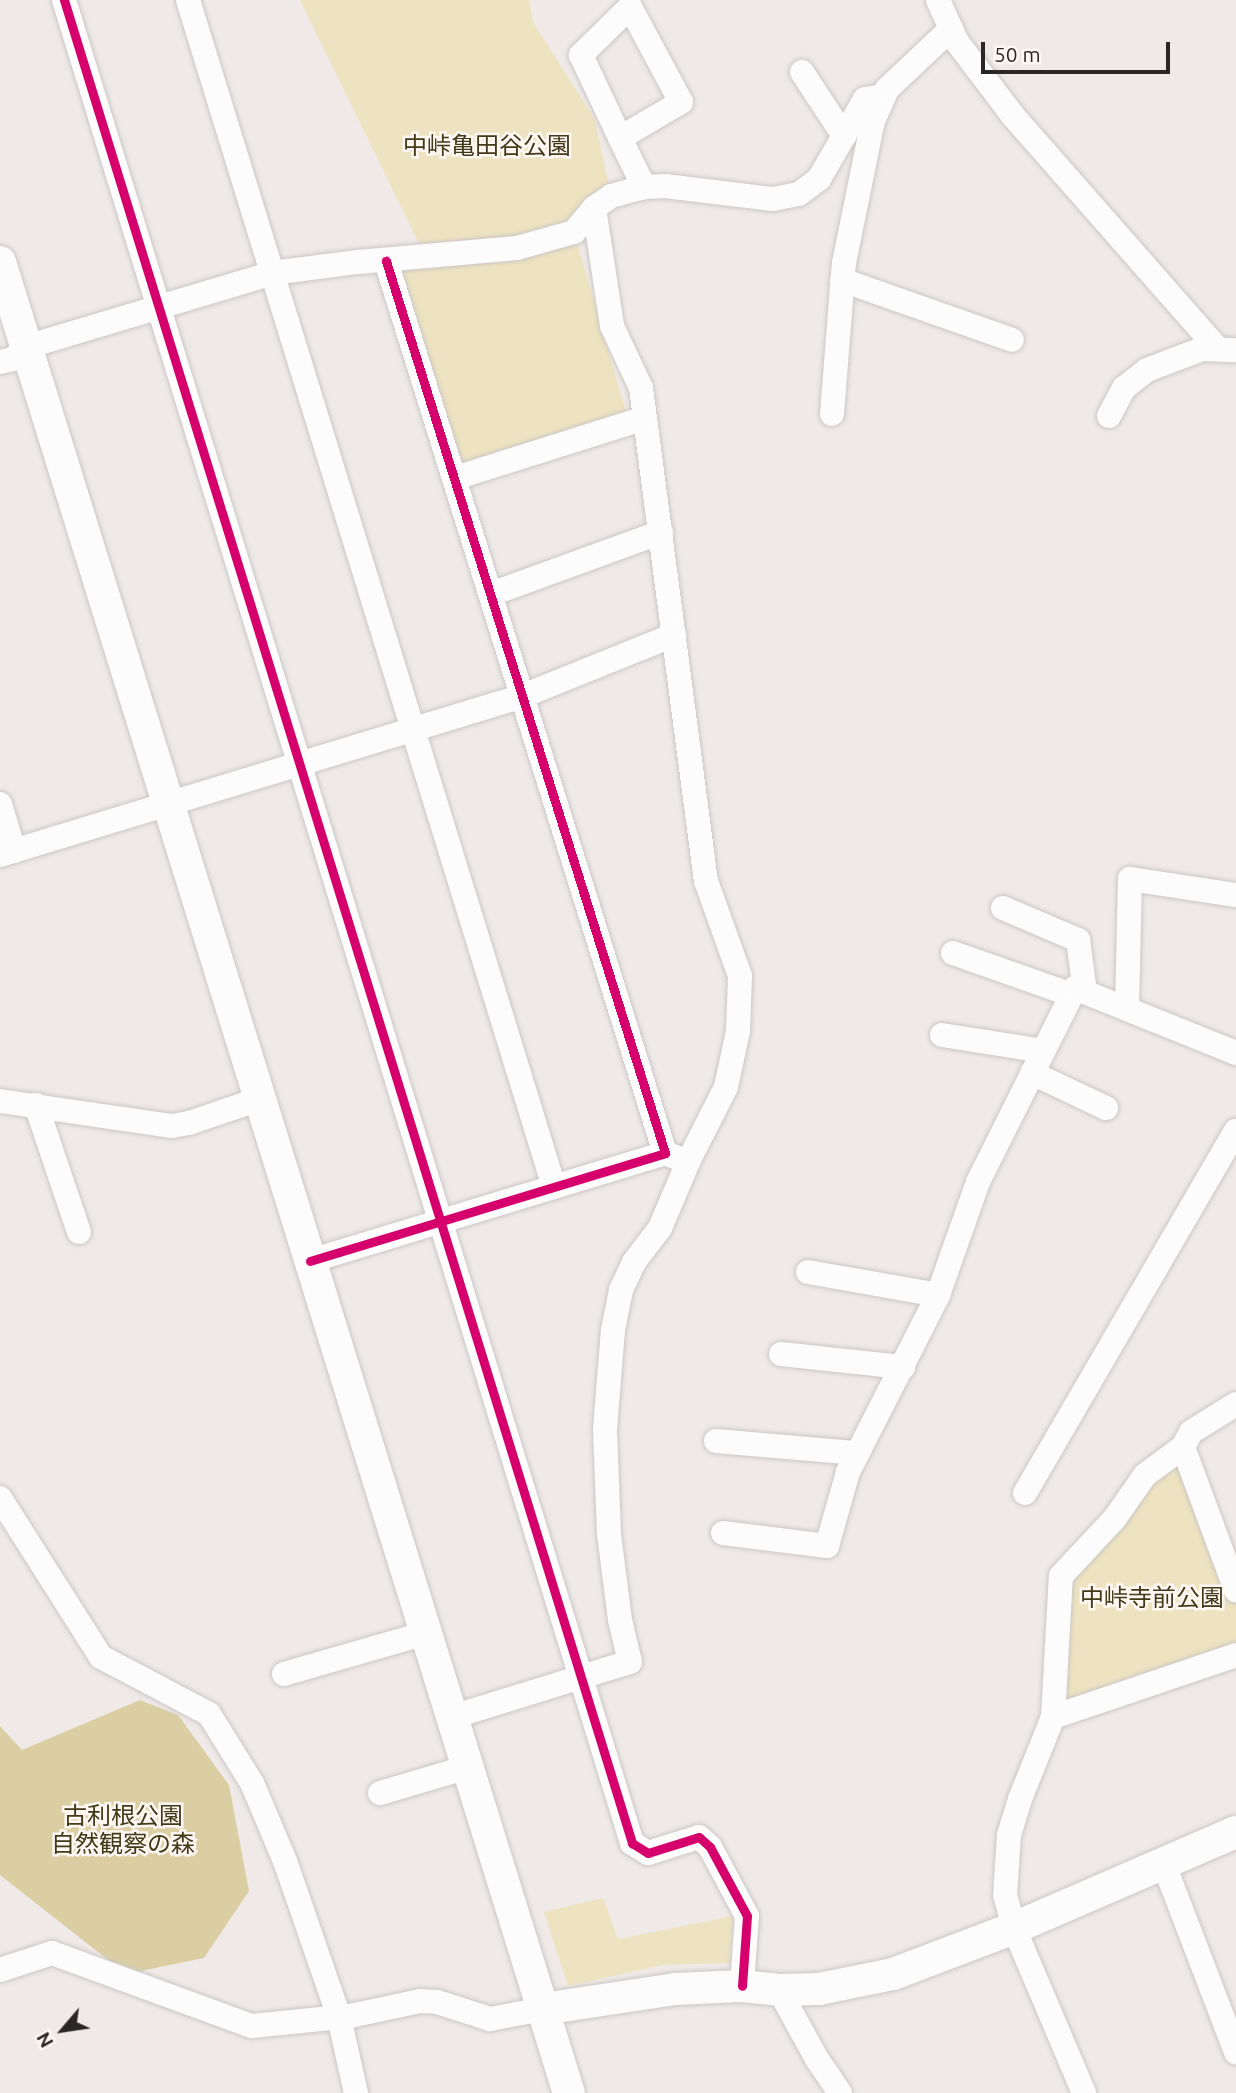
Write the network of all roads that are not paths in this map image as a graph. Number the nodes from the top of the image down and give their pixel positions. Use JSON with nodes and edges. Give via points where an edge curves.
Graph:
{"nodes":[{"id":1,"x":64,"y":0,"type":"edge"},
{"id":2,"x":188,"y":0,"type":"edge"},
{"id":3,"x":939,"y":0,"type":"edge"},
{"id":4,"x":951,"y":29,"type":"junction"},
{"id":5,"x":802,"y":72,"type":"dead end"},
{"id":6,"x":884,"y":96,"type":"junction"},
{"id":7,"x":844,"y":136,"type":"junction"},
{"id":8,"x":620,"y":138,"type":"junction"},
{"id":9,"x":644,"y":187,"type":"junction"},
{"id":10,"x":594,"y":208,"type":"junction"},
{"id":11,"x":386,"y":261,"type":"junction"},
{"id":12,"x":0,"y":262,"type":"edge"},
{"id":13,"x":272,"y":273,"type":"junction"},
{"id":14,"x":842,"y":280,"type":"junction"},
{"id":15,"x":158,"y":306,"type":"junction"},
{"id":16,"x":1013,"y":340,"type":"dead end"},
{"id":17,"x":1227,"y":349,"type":"edge"},
{"id":18,"x":13,"y":354,"type":"edge"},
{"id":19,"x":832,"y":414,"type":"dead end"},
{"id":20,"x":1109,"y":416,"type":"dead end"},
{"id":21,"x":645,"y":418,"type":"junction"},
{"id":22,"x":455,"y":478,"type":"junction"},
{"id":23,"x":661,"y":532,"type":"junction"},
{"id":24,"x":491,"y":594,"type":"junction"},
{"id":25,"x":674,"y":635,"type":"junction"},
{"id":26,"x":523,"y":696,"type":"junction"},
{"id":27,"x":411,"y":730,"type":"junction"},
{"id":28,"x":299,"y":765,"type":"junction"},
{"id":29,"x":0,"y":804,"type":"edge"},
{"id":30,"x":168,"y":804,"type":"junction"},
{"id":31,"x":7,"y":853,"type":"edge"},
{"id":32,"x":1236,"y":895,"type":"edge"},
{"id":33,"x":1003,"y":908,"type":"dead end"},
{"id":34,"x":953,"y":953,"type":"dead end"},
{"id":35,"x":1079,"y":993,"type":"junction"},
{"id":36,"x":1127,"y":1009,"type":"junction"},
{"id":37,"x":942,"y":1035,"type":"dead end"},
{"id":38,"x":1236,"y":1051,"type":"edge"},
{"id":39,"x":1038,"y":1062,"type":"junction"},
{"id":40,"x":260,"y":1099,"type":"junction"},
{"id":41,"x":0,"y":1101,"type":"edge"},
{"id":42,"x":36,"y":1105,"type":"junction"},
{"id":43,"x":1106,"y":1108,"type":"dead end"},
{"id":44,"x":1236,"y":1131,"type":"edge"},
{"id":45,"x":676,"y":1157,"type":"junction"},
{"id":46,"x":554,"y":1187,"type":"junction"},
{"id":47,"x":442,"y":1222,"type":"junction"},
{"id":48,"x":79,"y":1232,"type":"dead end"},
{"id":49,"x":310,"y":1261,"type":"junction"},
{"id":50,"x":808,"y":1272,"type":"dead end"},
{"id":51,"x":938,"y":1295,"type":"junction"},
{"id":52,"x":781,"y":1354,"type":"dead end"},
{"id":53,"x":903,"y":1367,"type":"junction"},
{"id":54,"x":1236,"y":1404,"type":"edge"},
{"id":55,"x":716,"y":1441,"type":"dead end"},
{"id":56,"x":1184,"y":1447,"type":"junction"},
{"id":57,"x":857,"y":1453,"type":"junction"},
{"id":58,"x":1025,"y":1493,"type":"dead end"},
{"id":59,"x":0,"y":1498,"type":"edge"},
{"id":60,"x":723,"y":1533,"type":"dead end"},
{"id":61,"x":1236,"y":1590,"type":"edge"},
{"id":62,"x":426,"y":1633,"type":"junction"},
{"id":63,"x":1236,"y":1655,"type":"edge"},
{"id":64,"x":284,"y":1674,"type":"dead end"},
{"id":65,"x":581,"y":1678,"type":"junction"},
{"id":66,"x":452,"y":1717,"type":"junction"},
{"id":67,"x":1053,"y":1717,"type":"junction"},
{"id":68,"x":467,"y":1767,"type":"junction"},
{"id":69,"x":380,"y":1793,"type":"dead end"},
{"id":70,"x":1236,"y":1832,"type":"edge"},
{"id":71,"x":1163,"y":1862,"type":"junction"},
{"id":72,"x":1014,"y":1928,"type":"junction"},
{"id":73,"x":0,"y":1970,"type":"edge"},
{"id":74,"x":742,"y":1986,"type":"junction"},
{"id":75,"x":779,"y":1990,"type":"junction"},
{"id":76,"x":543,"y":2009,"type":"junction"},
{"id":77,"x":339,"y":2017,"type":"junction"},
{"id":78,"x":1236,"y":2052,"type":"edge"},
{"id":79,"x":356,"y":2093,"type":"edge"},
{"id":80,"x":569,"y":2093,"type":"edge"},
{"id":81,"x":840,"y":2093,"type":"edge"},
{"id":82,"x":1084,"y":2093,"type":"edge"}],
"edges":[{"from":1,"to":15,"type":"street"},
{"from":2,"to":13,"type":"street"},
{"from":3,"to":4,"type":"street"},
{"from":4,"to":6,"type":"street"},
{"from":4,"to":17,"type":"street","via":[[1014,117]]},
{"from":5,"to":7,"type":"street"},
{"from":6,"to":7,"type":"street","via":[[865,99]]},
{"from":6,"to":14,"type":"street","via":[[873,121]]},
{"from":7,"to":9,"type":"street","via":[[819,179],[799,194],[773,200]]},
{"from":8,"to":8,"type":"street","via":[[581,55],[630,7],[681,102]]},
{"from":8,"to":9,"type":"street"},
{"from":9,"to":10,"type":"street","via":[[611,197]]},
{"from":10,"to":11,"type":"street","via":[[573,232],[517,248]]},
{"from":10,"to":21,"type":"street","via":[[612,326],[641,388]]},
{"from":11,"to":13,"type":"street"},
{"from":11,"to":22,"type":"street"},
{"from":12,"to":18,"type":"street"},
{"from":13,"to":15,"type":"street"},
{"from":13,"to":27,"type":"street"},
{"from":14,"to":16,"type":"street"},
{"from":14,"to":19,"type":"street"},
{"from":15,"to":18,"type":"street"},
{"from":15,"to":28,"type":"street"},
{"from":17,"to":20,"type":"street","via":[[1186,353],[1147,370],[1124,387]]},
{"from":18,"to":30,"type":"street"},
{"from":21,"to":22,"type":"street"},
{"from":21,"to":23,"type":"street"},
{"from":22,"to":24,"type":"street"},
{"from":23,"to":24,"type":"street"},
{"from":23,"to":25,"type":"street"},
{"from":24,"to":26,"type":"street"},
{"from":25,"to":26,"type":"street"},
{"from":25,"to":45,"type":"street","via":[[706,881],[740,976],[738,1031],[726,1087]]},
{"from":26,"to":27,"type":"street"},
{"from":26,"to":45,"type":"street"},
{"from":27,"to":28,"type":"street"},
{"from":27,"to":46,"type":"street"},
{"from":28,"to":30,"type":"street"},
{"from":28,"to":47,"type":"street"},
{"from":29,"to":31,"type":"street"},
{"from":30,"to":31,"type":"street"},
{"from":30,"to":40,"type":"street"},
{"from":32,"to":36,"type":"street","via":[[1130,879]]},
{"from":33,"to":35,"type":"street","via":[[1078,940]]},
{"from":34,"to":35,"type":"street"},
{"from":35,"to":36,"type":"street"},
{"from":35,"to":39,"type":"street"},
{"from":36,"to":38,"type":"street"},
{"from":37,"to":39,"type":"street"},
{"from":39,"to":43,"type":"street"},
{"from":39,"to":51,"type":"street","via":[[978,1182]]},
{"from":40,"to":42,"type":"street","via":[[172,1126]]},
{"from":40,"to":49,"type":"street"},
{"from":41,"to":42,"type":"street"},
{"from":42,"to":48,"type":"street"},
{"from":44,"to":58,"type":"street"},
{"from":45,"to":46,"type":"street"},
{"from":45,"to":65,"type":"street","via":[[660,1228],[634,1262],[621,1290],[613,1330],[605,1429],[609,1521],[614,1582],[630,1662]]},
{"from":46,"to":47,"type":"street"},
{"from":47,"to":49,"type":"street"},
{"from":47,"to":65,"type":"street"},
{"from":49,"to":62,"type":"street"},
{"from":50,"to":51,"type":"street"},
{"from":51,"to":53,"type":"street"},
{"from":52,"to":53,"type":"street"},
{"from":53,"to":57,"type":"street"},
{"from":54,"to":56,"type":"street","via":[[1191,1432]]},
{"from":55,"to":57,"type":"street"},
{"from":56,"to":61,"type":"street"},
{"from":56,"to":67,"type":"street","via":[[1145,1475],[1115,1518],[1061,1576]]},
{"from":57,"to":60,"type":"street","via":[[827,1546]]},
{"from":59,"to":77,"type":"street","via":[[101,1657],[209,1714],[252,1783],[281,1850]]},
{"from":62,"to":64,"type":"street"},
{"from":62,"to":66,"type":"street"},
{"from":63,"to":67,"type":"street"},
{"from":65,"to":66,"type":"street"},
{"from":65,"to":74,"type":"street","via":[[632,1843],[648,1853],[699,1837],[710,1847],[741,1901],[747,1916]]},
{"from":66,"to":68,"type":"street"},
{"from":67,"to":72,"type":"street","via":[[1009,1835],[1005,1895]]},
{"from":68,"to":69,"type":"street"},
{"from":68,"to":76,"type":"street"},
{"from":70,"to":71,"type":"street"},
{"from":71,"to":72,"type":"street"},
{"from":71,"to":78,"type":"street"},
{"from":72,"to":75,"type":"street","via":[[893,1974],[819,1989]]},
{"from":72,"to":82,"type":"street"},
{"from":73,"to":77,"type":"street","via":[[52,1953],[252,2026]]},
{"from":74,"to":75,"type":"street"},
{"from":74,"to":76,"type":"street","via":[[675,1989]]},
{"from":75,"to":81,"type":"street"},
{"from":76,"to":77,"type":"street","via":[[490,2019],[420,2001]]},
{"from":76,"to":80,"type":"street"},
{"from":77,"to":79,"type":"street"}]}
